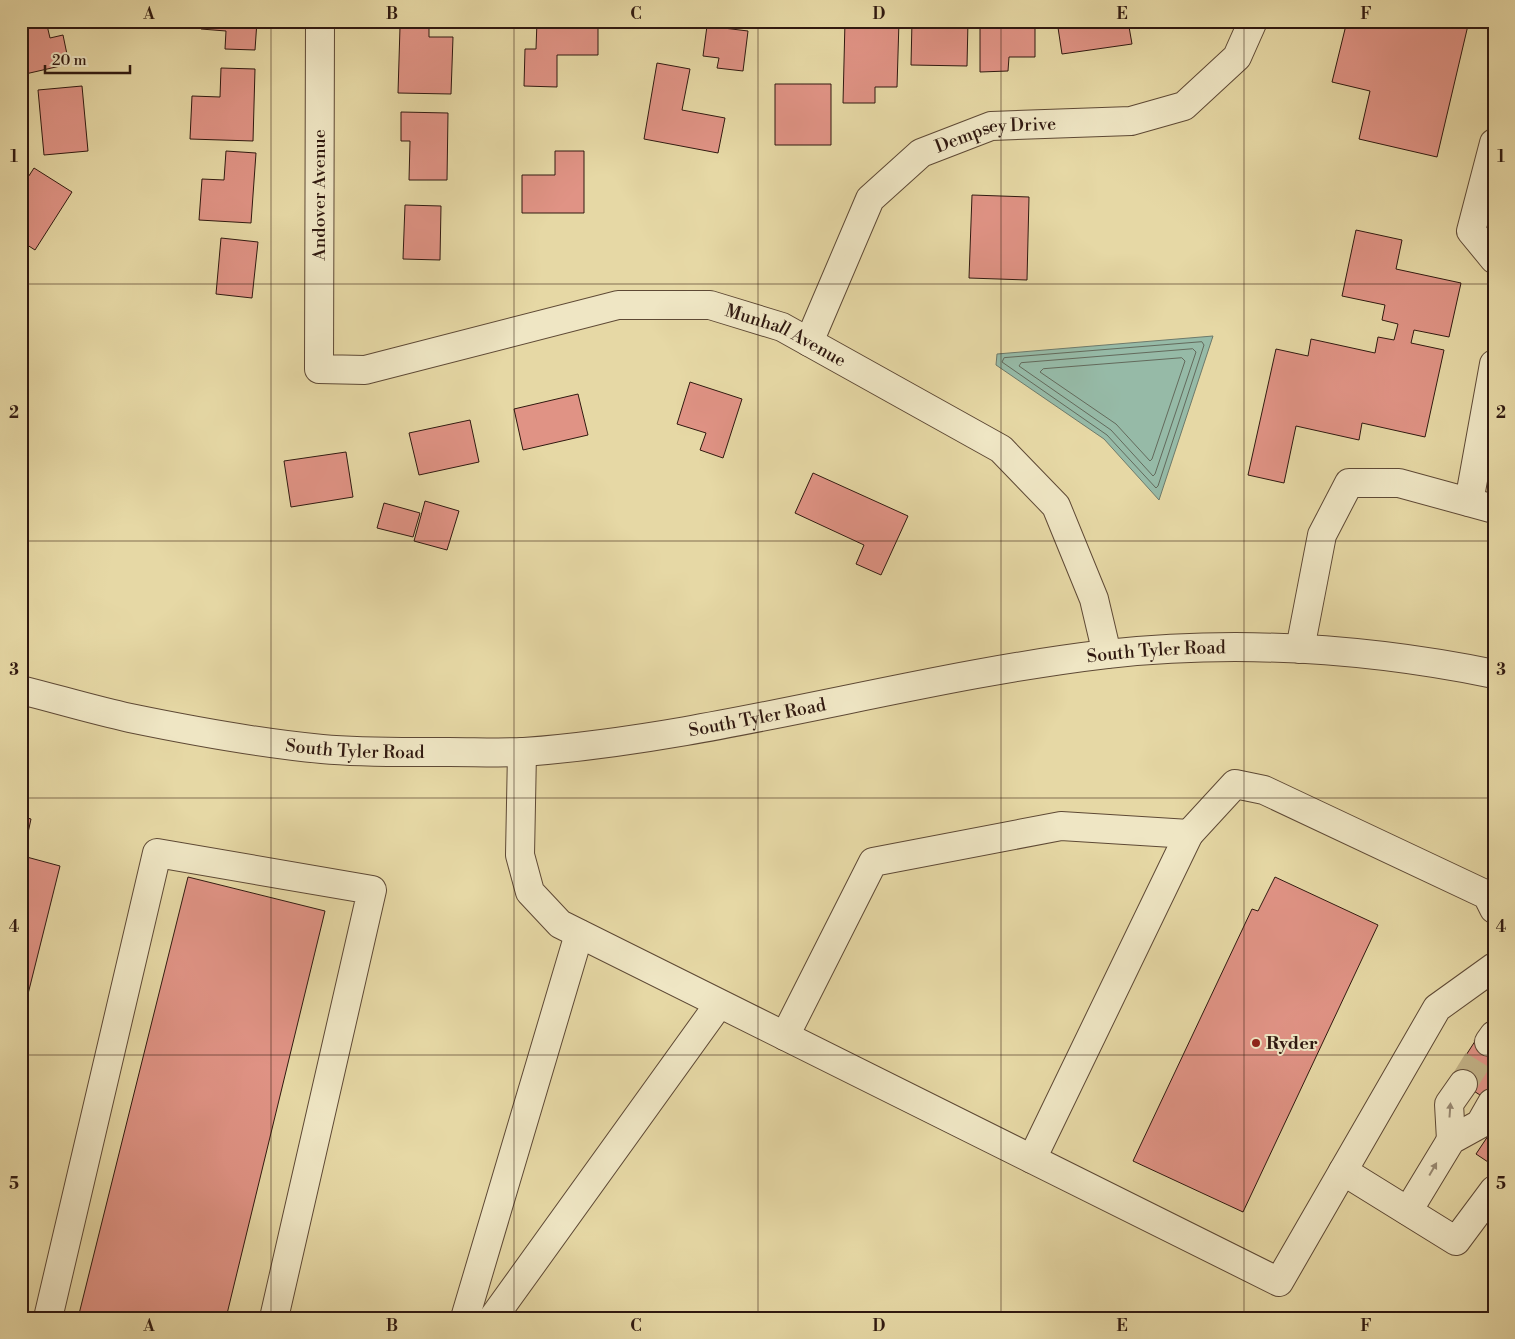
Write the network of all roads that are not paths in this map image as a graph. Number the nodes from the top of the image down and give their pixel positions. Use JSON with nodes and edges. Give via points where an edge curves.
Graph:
{"nodes":[{"id":1,"x":320,"y":21,"type":"edge"},
{"id":2,"x":1253,"y":21,"type":"edge"},
{"id":3,"x":1494,"y":143,"type":"edge"},
{"id":4,"x":1494,"y":259,"type":"edge"},
{"id":5,"x":809,"y":342,"type":"junction"},
{"id":6,"x":1494,"y":364,"type":"edge"},
{"id":7,"x":319,"y":369,"type":"joint"},
{"id":8,"x":1481,"y":505,"type":"edge"},
{"id":9,"x":1300,"y":649,"type":"junction"},
{"id":10,"x":1107,"y":654,"type":"junction"},
{"id":11,"x":1494,"y":674,"type":"edge"},
{"id":12,"x":21,"y":690,"type":"edge"},
{"id":13,"x":522,"y":752,"type":"junction"},
{"id":14,"x":1189,"y":834,"type":"junction"},
{"id":15,"x":1494,"y":909,"type":"edge"},
{"id":16,"x":579,"y":934,"type":"junction"},
{"id":17,"x":1494,"y":967,"type":"edge"},
{"id":18,"x":719,"y":1004,"type":"junction"},
{"id":19,"x":785,"y":1036,"type":"junction"},
{"id":20,"x":1463,"y":1084,"type":"tunnel mouth"},
{"id":21,"x":1492,"y":1103,"type":"dead end"},
{"id":22,"x":1451,"y":1140,"type":"junction"},
{"id":23,"x":1032,"y":1159,"type":"junction"},
{"id":24,"x":1343,"y":1171,"type":"junction"},
{"id":25,"x":1494,"y":1190,"type":"edge"},
{"id":26,"x":1408,"y":1211,"type":"junction"},
{"id":27,"x":48,"y":1318,"type":"edge"},
{"id":28,"x":274,"y":1318,"type":"edge"},
{"id":29,"x":465,"y":1318,"type":"edge"},
{"id":30,"x":493,"y":1318,"type":"edge"}],
"edges":[{"from":1,"to":7,"type":"street","name":"Andover Avenue"},
{"from":2,"to":5,"type":"street","name":"Dempsey Drive","via":[[1237,57],[1184,106],[1131,121],[991,126],[921,153],[870,199]]},
{"from":3,"to":4,"type":"street","via":[[1471,231]]},
{"from":5,"to":7,"type":"street","name":"Munhall Avenue","via":[[782,327],[710,305],[618,305],[366,370]]},
{"from":5,"to":10,"type":"street","name":"Munhall Avenue","via":[[1001,449],[1044,493],[1056,506],[1094,598]]},
{"from":6,"to":8,"type":"street"},
{"from":8,"to":9,"type":"street","via":[[1399,483],[1350,482],[1322,535]]},
{"from":9,"to":10,"type":"street","name":"South Tyler Road","via":[[1196,648]]},
{"from":9,"to":11,"type":"street","name":"South Tyler Road","via":[[1392,656]]},
{"from":10,"to":13,"type":"street","name":"South Tyler Road","via":[[983,673],[673,733]]},
{"from":12,"to":13,"type":"street","name":"South Tyler Road","via":[[127,717],[227,736],[324,749]]},
{"from":13,"to":16,"type":"street","via":[[520,855],[530,892],[560,924]]},
{"from":14,"to":15,"type":"street","via":[[1235,784],[1264,790],[1487,895]]},
{"from":14,"to":19,"type":"street","via":[[1061,826],[873,862]]},
{"from":14,"to":23,"type":"street"},
{"from":16,"to":18,"type":"street"},
{"from":16,"to":29,"type":"street"},
{"from":17,"to":24,"type":"street","via":[[1437,1008]]},
{"from":18,"to":19,"type":"street"},
{"from":18,"to":30,"type":"street"},
{"from":19,"to":23,"type":"street"},
{"from":22,"to":20,"type":"street","one_way":true,"via":[[1449,1104]]},
{"from":21,"to":22,"type":"street","via":[[1480,1124]]},
{"from":26,"to":22,"type":"street","one_way":true},
{"from":23,"to":24,"type":"street","via":[[1279,1282]]},
{"from":24,"to":26,"type":"street"},
{"from":25,"to":26,"type":"street","via":[[1456,1241]]},
{"from":27,"to":28,"type":"street","via":[[157,853],[372,890]]}]}
